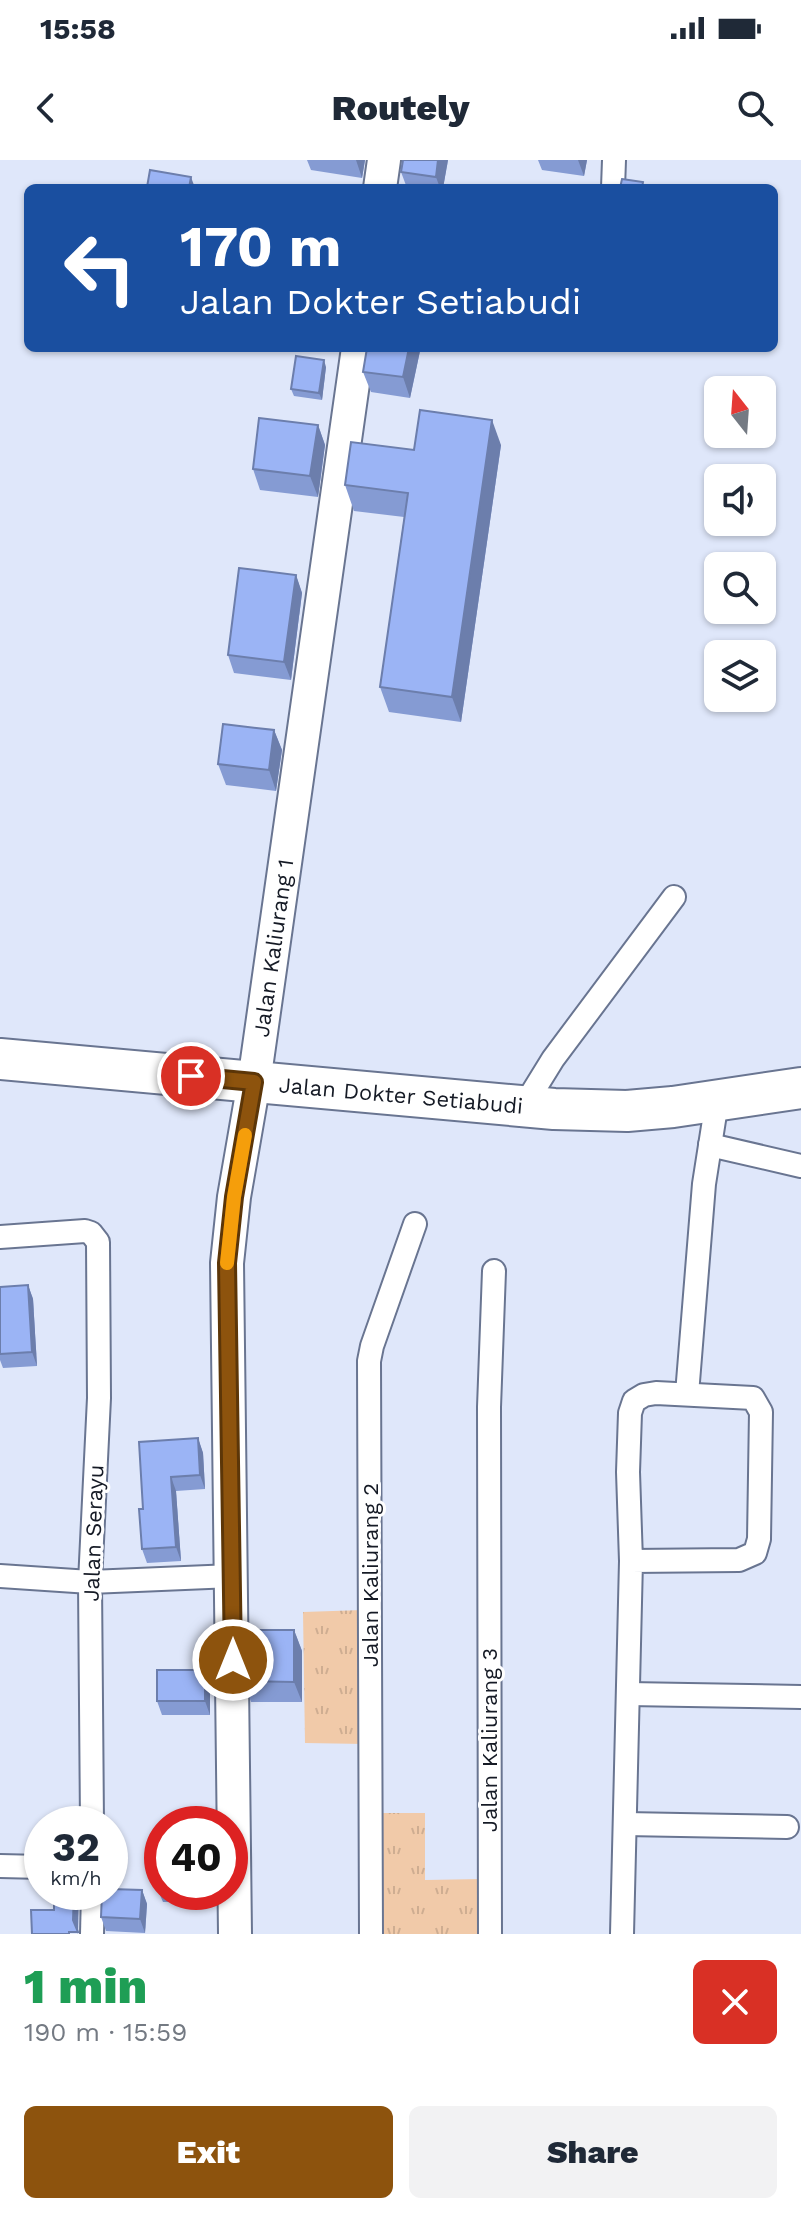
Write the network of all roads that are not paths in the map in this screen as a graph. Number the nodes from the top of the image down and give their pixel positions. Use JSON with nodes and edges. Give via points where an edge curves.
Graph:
{"nodes":[{"id":1,"x":384,"y":160,"type":"edge"},
{"id":2,"x":614,"y":160,"type":"edge"},
{"id":3,"x":381,"y":184,"type":"edge"},
{"id":4,"x":613,"y":184,"type":"edge"},
{"id":5,"x":357,"y":352,"type":"edge"},
{"id":6,"x":674,"y":897,"type":"dead end"},
{"id":7,"x":0,"y":1059,"type":"edge"},
{"id":8,"x":254,"y":1082,"type":"junction"},
{"id":9,"x":801,"y":1088,"type":"edge"},
{"id":10,"x":717,"y":1101,"type":"junction"},
{"id":11,"x":524,"y":1106,"type":"junction"},
{"id":12,"x":710,"y":1145,"type":"junction"},
{"id":13,"x":801,"y":1166,"type":"edge"},
{"id":14,"x":415,"y":1224,"type":"dead end"},
{"id":15,"x":0,"y":1237,"type":"edge"},
{"id":16,"x":494,"y":1271,"type":"dead end"},
{"id":17,"x":687,"y":1394,"type":"junction"},
{"id":18,"x":631,"y":1561,"type":"junction"},
{"id":19,"x":0,"y":1576,"type":"edge"},
{"id":20,"x":232,"y":1576,"type":"junction"},
{"id":21,"x":90,"y":1582,"type":"junction"},
{"id":22,"x":628,"y":1694,"type":"junction"},
{"id":23,"x":801,"y":1697,"type":"edge"},
{"id":24,"x":92,"y":1806,"type":"edge"},
{"id":25,"x":625,"y":1824,"type":"junction"},
{"id":26,"x":787,"y":1827,"type":"dead end"},
{"id":27,"x":0,"y":1866,"type":"edge"},
{"id":28,"x":24,"y":1867,"type":"edge"},
{"id":29,"x":93,"y":1910,"type":"edge"},
{"id":30,"x":92,"y":1934,"type":"edge"},
{"id":31,"x":235,"y":1934,"type":"edge"},
{"id":32,"x":371,"y":1934,"type":"edge"},
{"id":33,"x":490,"y":1934,"type":"edge"},
{"id":34,"x":622,"y":1934,"type":"edge"}],
"edges":[{"from":1,"to":3,"type":"street"},
{"from":2,"to":4,"type":"street"},
{"from":5,"to":8,"type":"street","name":"Jalan Kaliurang 1"},
{"from":6,"to":11,"type":"street"},
{"from":7,"to":8,"type":"highway","name":"Jalan Dokter Setiabudi"},
{"from":8,"to":11,"type":"highway","name":"Jalan Dokter Setiabudi"},
{"from":8,"to":20,"type":"street","name":"Jalan Kaliurang 1","via":[[227,1263]]},
{"from":9,"to":10,"type":"highway","name":"Jalan Dokter Setiabudi"},
{"from":10,"to":11,"type":"highway","name":"Jalan Dokter Setiabudi","via":[[627,1111]]},
{"from":10,"to":12,"type":"street"},
{"from":12,"to":13,"type":"street"},
{"from":12,"to":17,"type":"street"},
{"from":14,"to":32,"type":"street","name":"Jalan Kaliurang 2","via":[[369,1361]]},
{"from":15,"to":21,"type":"street","name":"Jalan Serayu","via":[[85,1231],[98,1242],[99,1398]]},
{"from":16,"to":33,"type":"street","name":"Jalan Kaliurang 3","via":[[489,1407]]},
{"from":17,"to":18,"type":"street","via":[[644,1395],[634,1401],[628,1472]]},
{"from":17,"to":18,"type":"street","via":[[744,1396],[759,1404],[755,1553],[739,1560]]},
{"from":18,"to":22,"type":"street"},
{"from":19,"to":21,"type":"street"},
{"from":20,"to":21,"type":"street"},
{"from":20,"to":31,"type":"street","name":"Jalan Kaliurang 1"},
{"from":21,"to":24,"type":"street","name":"Jalan Serayu"},
{"from":22,"to":23,"type":"street"},
{"from":22,"to":25,"type":"street"},
{"from":25,"to":26,"type":"street"},
{"from":25,"to":34,"type":"street"},
{"from":27,"to":28,"type":"street"},
{"from":29,"to":30,"type":"street"}]}
